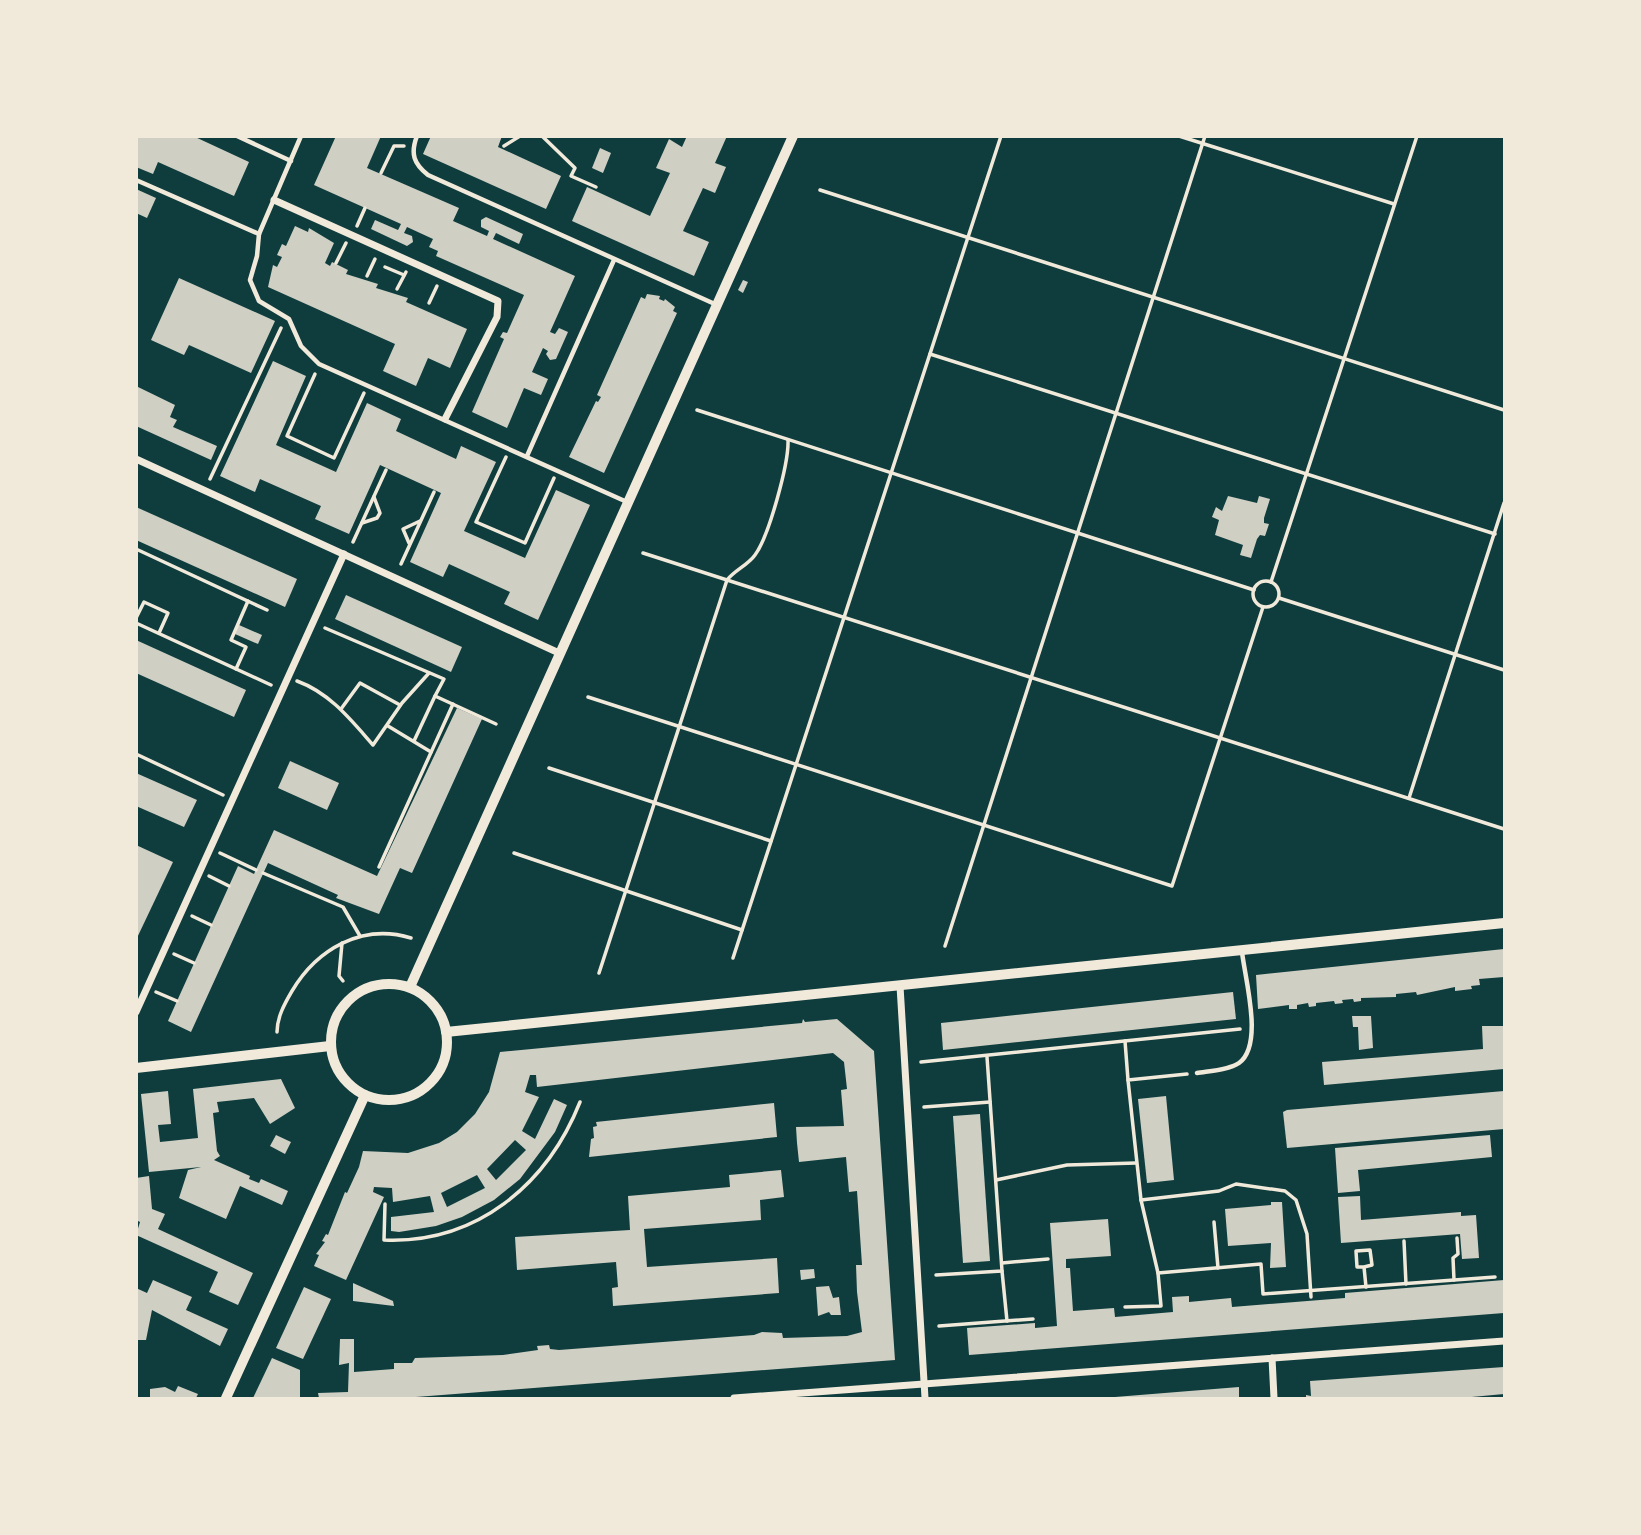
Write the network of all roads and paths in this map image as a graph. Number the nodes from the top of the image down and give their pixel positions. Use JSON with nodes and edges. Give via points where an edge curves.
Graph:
{"nodes":[{"id":1,"x":237,"y":136,"type":"edge"},
{"id":2,"x":302,"y":136,"type":"edge"},
{"id":3,"x":417,"y":136,"type":"edge"},
{"id":4,"x":520,"y":136,"type":"edge"},
{"id":5,"x":542,"y":136,"type":"edge"},
{"id":6,"x":793,"y":136,"type":"edge"},
{"id":7,"x":1000,"y":136,"type":"edge"},
{"id":8,"x":1179,"y":136,"type":"edge"},
{"id":9,"x":1205,"y":136,"type":"edge"},
{"id":10,"x":1417,"y":136,"type":"edge"},
{"id":11,"x":1202,"y":144,"type":"junction"},
{"id":12,"x":413,"y":146,"type":"junction"},
{"id":13,"x":504,"y":146,"type":"dead end"},
{"id":14,"x":291,"y":161,"type":"junction"},
{"id":15,"x":381,"y":173,"type":"dead end"},
{"id":16,"x":136,"y":180,"type":"edge"},
{"id":17,"x":596,"y":187,"type":"dead end"},
{"id":18,"x":820,"y":190,"type":"dead end"},
{"id":19,"x":274,"y":200,"type":"junction"},
{"id":20,"x":1395,"y":204,"type":"junction"},
{"id":21,"x":365,"y":208,"type":"dead end"},
{"id":22,"x":259,"y":234,"type":"junction"},
{"id":23,"x":350,"y":234,"type":"junction"},
{"id":24,"x":968,"y":239,"type":"junction"},
{"id":25,"x":380,"y":248,"type":"junction"},
{"id":26,"x":614,"y":260,"type":"junction"},
{"id":27,"x":411,"y":262,"type":"junction"},
{"id":28,"x":336,"y":263,"type":"dead end"},
{"id":29,"x":385,"y":267,"type":"dead end"},
{"id":30,"x":404,"y":275,"type":"junction"},
{"id":31,"x":367,"y":276,"type":"dead end"},
{"id":32,"x":441,"y":276,"type":"junction"},
{"id":33,"x":397,"y":289,"type":"dead end"},
{"id":34,"x":1154,"y":298,"type":"junction"},
{"id":35,"x":429,"y":303,"type":"dead end"},
{"id":36,"x":717,"y":305,"type":"junction"},
{"id":37,"x":293,"y":327,"type":"junction"},
{"id":38,"x":930,"y":354,"type":"junction"},
{"id":39,"x":1344,"y":360,"type":"junction"},
{"id":40,"x":319,"y":364,"type":"junction"},
{"id":41,"x":368,"y":385,"type":"junction"},
{"id":42,"x":697,"y":410,"type":"dead end"},
{"id":43,"x":1504,"y":410,"type":"edge"},
{"id":44,"x":1116,"y":412,"type":"junction"},
{"id":45,"x":445,"y":419,"type":"junction"},
{"id":46,"x":788,"y":440,"type":"junction"},
{"id":47,"x":510,"y":448,"type":"junction"},
{"id":48,"x":527,"y":456,"type":"junction"},
{"id":49,"x":136,"y":459,"type":"edge"},
{"id":50,"x":386,"y":470,"type":"dead end"},
{"id":51,"x":557,"y":470,"type":"junction"},
{"id":52,"x":1307,"y":472,"type":"junction"},
{"id":53,"x":891,"y":473,"type":"junction"},
{"id":54,"x":205,"y":490,"type":"junction"},
{"id":55,"x":433,"y":492,"type":"dead end"},
{"id":56,"x":374,"y":497,"type":"junction"},
{"id":57,"x":628,"y":502,"type":"junction"},
{"id":58,"x":1504,"y":503,"type":"edge"},
{"id":59,"x":420,"y":521,"type":"junction"},
{"id":60,"x":361,"y":523,"type":"junction"},
{"id":61,"x":1078,"y":533,"type":"junction"},
{"id":62,"x":1495,"y":534,"type":"junction"},
{"id":63,"x":353,"y":542,"type":"dead end"},
{"id":64,"x":410,"y":544,"type":"junction"},
{"id":65,"x":136,"y":549,"type":"edge"},
{"id":66,"x":344,"y":554,"type":"junction"},
{"id":67,"x":643,"y":554,"type":"dead end"},
{"id":68,"x":401,"y":564,"type":"dead end"},
{"id":69,"x":727,"y":580,"type":"junction"},
{"id":70,"x":1271,"y":582,"type":"junction"},
{"id":71,"x":1254,"y":590,"type":"junction"},
{"id":72,"x":1279,"y":598,"type":"junction"},
{"id":73,"x":248,"y":601,"type":"junction"},
{"id":74,"x":1263,"y":607,"type":"junction"},
{"id":75,"x":267,"y":610,"type":"dead end"},
{"id":76,"x":844,"y":617,"type":"junction"},
{"id":77,"x":136,"y":620,"type":"edge"},
{"id":78,"x":314,"y":622,"type":"junction"},
{"id":79,"x":159,"y":633,"type":"junction"},
{"id":80,"x":559,"y":653,"type":"junction"},
{"id":81,"x":1455,"y":654,"type":"junction"},
{"id":82,"x":236,"y":668,"type":"junction"},
{"id":83,"x":1504,"y":670,"type":"edge"},
{"id":84,"x":429,"y":673,"type":"junction"},
{"id":85,"x":1031,"y":677,"type":"junction"},
{"id":86,"x":289,"y":678,"type":"junction"},
{"id":87,"x":283,"y":690,"type":"junction"},
{"id":88,"x":435,"y":696,"type":"junction"},
{"id":89,"x":588,"y":697,"type":"dead end"},
{"id":90,"x":453,"y":704,"type":"junction"},
{"id":91,"x":400,"y":705,"type":"junction"},
{"id":92,"x":341,"y":709,"type":"junction"},
{"id":93,"x":496,"y":724,"type":"dead end"},
{"id":94,"x":388,"y":726,"type":"junction"},
{"id":95,"x":681,"y":727,"type":"junction"},
{"id":96,"x":1221,"y":739,"type":"junction"},
{"id":97,"x":414,"y":741,"type":"junction"},
{"id":98,"x":432,"y":752,"type":"junction"},
{"id":99,"x":136,"y":754,"type":"edge"},
{"id":100,"x":797,"y":764,"type":"junction"},
{"id":101,"x":549,"y":768,"type":"dead end"},
{"id":102,"x":1409,"y":798,"type":"junction"},
{"id":103,"x":234,"y":800,"type":"junction"},
{"id":104,"x":656,"y":803,"type":"junction"},
{"id":105,"x":983,"y":825,"type":"junction"},
{"id":106,"x":1504,"y":829,"type":"edge"},
{"id":107,"x":771,"y":841,"type":"junction"},
{"id":108,"x":212,"y":850,"type":"junction"},
{"id":109,"x":514,"y":853,"type":"dead end"},
{"id":110,"x":379,"y":867,"type":"dead end"},
{"id":111,"x":256,"y":870,"type":"dead end"},
{"id":112,"x":201,"y":873,"type":"junction"},
{"id":113,"x":263,"y":873,"type":"dead end"},
{"id":114,"x":229,"y":886,"type":"dead end"},
{"id":115,"x":626,"y":891,"type":"junction"},
{"id":116,"x":183,"y":912,"type":"junction"},
{"id":117,"x":1504,"y":923,"type":"edge"},
{"id":118,"x":211,"y":925,"type":"dead end"},
{"id":119,"x":742,"y":930,"type":"junction"},
{"id":120,"x":360,"y":936,"type":"junction"},
{"id":121,"x":411,"y":937,"type":"dead end"},
{"id":122,"x":342,"y":943,"type":"junction"},
{"id":123,"x":944,"y":946,"type":"dead end"},
{"id":124,"x":166,"y":950,"type":"junction"},
{"id":125,"x":1242,"y":951,"type":"junction"},
{"id":126,"x":733,"y":958,"type":"dead end"},
{"id":127,"x":194,"y":963,"type":"dead end"},
{"id":128,"x":599,"y":973,"type":"dead end"},
{"id":129,"x":343,"y":981,"type":"dead end"},
{"id":130,"x":900,"y":986,"type":"junction"},
{"id":131,"x":148,"y":988,"type":"junction"},
{"id":132,"x":410,"y":988,"type":"junction"},
{"id":133,"x":177,"y":1001,"type":"dead end"},
{"id":134,"x":136,"y":1012,"type":"edge"},
{"id":135,"x":1253,"y":1027,"type":"junction"},
{"id":136,"x":278,"y":1032,"type":"dead end"},
{"id":137,"x":446,"y":1032,"type":"junction"},
{"id":138,"x":1125,"y":1041,"type":"junction"},
{"id":139,"x":330,"y":1046,"type":"junction"},
{"id":140,"x":987,"y":1057,"type":"junction"},
{"id":141,"x":921,"y":1062,"type":"dead end"},
{"id":142,"x":136,"y":1068,"type":"edge"},
{"id":143,"x":1197,"y":1073,"type":"joint"},
{"id":144,"x":1128,"y":1080,"type":"junction"},
{"id":145,"x":365,"y":1095,"type":"junction"},
{"id":146,"x":580,"y":1102,"type":"dead end"},
{"id":147,"x":990,"y":1102,"type":"junction"},
{"id":148,"x":924,"y":1107,"type":"dead end"},
{"id":149,"x":1137,"y":1163,"type":"junction"},
{"id":150,"x":996,"y":1180,"type":"junction"},
{"id":151,"x":1141,"y":1200,"type":"junction"},
{"id":152,"x":385,"y":1204,"type":"dead end"},
{"id":153,"x":1214,"y":1222,"type":"dead end"},
{"id":154,"x":1457,"y":1238,"type":"dead end"},
{"id":155,"x":1404,"y":1241,"type":"dead end"},
{"id":156,"x":1048,"y":1259,"type":"dead end"},
{"id":157,"x":1002,"y":1263,"type":"junction"},
{"id":158,"x":1364,"y":1267,"type":"junction"},
{"id":159,"x":1218,"y":1268,"type":"junction"},
{"id":160,"x":1002,"y":1270,"type":"junction"},
{"id":161,"x":1158,"y":1273,"type":"junction"},
{"id":162,"x":936,"y":1275,"type":"dead end"},
{"id":163,"x":1495,"y":1277,"type":"dead end"},
{"id":164,"x":1454,"y":1280,"type":"junction"},
{"id":165,"x":1406,"y":1284,"type":"junction"},
{"id":166,"x":1366,"y":1287,"type":"junction"},
{"id":167,"x":1311,"y":1294,"type":"junction"},
{"id":168,"x":1125,"y":1307,"type":"dead end"},
{"id":169,"x":1032,"y":1319,"type":"dead end"},
{"id":170,"x":1007,"y":1321,"type":"junction"},
{"id":171,"x":939,"y":1326,"type":"dead end"},
{"id":172,"x":1504,"y":1341,"type":"edge"},
{"id":173,"x":1272,"y":1358,"type":"junction"},
{"id":174,"x":924,"y":1383,"type":"junction"},
{"id":175,"x":226,"y":1398,"type":"edge"},
{"id":176,"x":734,"y":1398,"type":"edge"},
{"id":177,"x":925,"y":1398,"type":"edge"},
{"id":178,"x":1274,"y":1398,"type":"edge"}],
"edges":[{"from":1,"to":14,"type":"lane"},
{"from":2,"to":14,"type":"lane"},
{"from":3,"to":12,"type":"lane"},
{"from":4,"to":13,"type":"path"},
{"from":5,"to":17,"type":"path","via":[[575,168],[571,176]]},
{"from":6,"to":36,"type":"street"},
{"from":7,"to":24,"type":"path"},
{"from":8,"to":11,"type":"path"},
{"from":9,"to":11,"type":"path"},
{"from":10,"to":20,"type":"path"},
{"from":11,"to":20,"type":"path"},
{"from":11,"to":34,"type":"path"},
{"from":12,"to":15,"type":"path","via":[[394,146]]},
{"from":12,"to":26,"type":"lane","via":[[416,165],[428,175]]},
{"from":14,"to":19,"type":"lane"},
{"from":16,"to":22,"type":"lane"},
{"from":18,"to":24,"type":"path"},
{"from":19,"to":22,"type":"lane"},
{"from":19,"to":23,"type":"street"},
{"from":20,"to":39,"type":"path"},
{"from":21,"to":23,"type":"path"},
{"from":22,"to":37,"type":"lane","via":[[250,281],[253,292],[283,312]]},
{"from":23,"to":25,"type":"street"},
{"from":23,"to":28,"type":"path"},
{"from":24,"to":34,"type":"path"},
{"from":24,"to":38,"type":"path"},
{"from":25,"to":27,"type":"street"},
{"from":25,"to":31,"type":"path"},
{"from":26,"to":36,"type":"lane"},
{"from":26,"to":48,"type":"lane"},
{"from":27,"to":30,"type":"path"},
{"from":27,"to":32,"type":"street"},
{"from":29,"to":30,"type":"path"},
{"from":30,"to":33,"type":"path"},
{"from":32,"to":35,"type":"path"},
{"from":32,"to":45,"type":"street","via":[[498,301],[497,317]]},
{"from":34,"to":39,"type":"path"},
{"from":34,"to":44,"type":"path"},
{"from":36,"to":57,"type":"street"},
{"from":37,"to":40,"type":"lane"},
{"from":37,"to":54,"type":"path","via":[[280,328]]},
{"from":38,"to":44,"type":"path"},
{"from":38,"to":53,"type":"path"},
{"from":39,"to":43,"type":"path"},
{"from":39,"to":52,"type":"path"},
{"from":40,"to":41,"type":"lane"},
{"from":40,"to":41,"type":"path","via":[[287,436],[334,458]]},
{"from":41,"to":45,"type":"lane"},
{"from":42,"to":46,"type":"path"},
{"from":44,"to":52,"type":"path"},
{"from":44,"to":61,"type":"path"},
{"from":45,"to":47,"type":"lane"},
{"from":46,"to":53,"type":"path"},
{"from":46,"to":69,"type":"path","via":[[785,468],[761,543]]},
{"from":47,"to":48,"type":"lane"},
{"from":47,"to":51,"type":"path","via":[[476,522],[525,543]]},
{"from":48,"to":51,"type":"lane"},
{"from":49,"to":54,"type":"street"},
{"from":50,"to":56,"type":"path"},
{"from":51,"to":57,"type":"lane"},
{"from":52,"to":62,"type":"path"},
{"from":52,"to":70,"type":"path"},
{"from":53,"to":61,"type":"path"},
{"from":53,"to":76,"type":"path"},
{"from":54,"to":66,"type":"street"},
{"from":55,"to":59,"type":"path"},
{"from":56,"to":60,"type":"path"},
{"from":56,"to":60,"type":"path","via":[[380,513],[377,519]]},
{"from":57,"to":80,"type":"street"},
{"from":58,"to":62,"type":"path"},
{"from":59,"to":64,"type":"path"},
{"from":59,"to":64,"type":"path","via":[[403,529]]},
{"from":60,"to":63,"type":"path"},
{"from":61,"to":71,"type":"path"},
{"from":61,"to":85,"type":"path"},
{"from":62,"to":81,"type":"path"},
{"from":64,"to":68,"type":"path"},
{"from":65,"to":73,"type":"path"},
{"from":66,"to":78,"type":"street"},
{"from":66,"to":80,"type":"street"},
{"from":67,"to":69,"type":"path"},
{"from":69,"to":76,"type":"path"},
{"from":69,"to":95,"type":"path"},
{"from":70,"to":71,"type":"path","via":[[1263,581]]},
{"from":70,"to":72,"type":"path","via":[[1279,590]]},
{"from":71,"to":74,"type":"path","via":[[1256,602]]},
{"from":72,"to":74,"type":"path","via":[[1275,605]]},
{"from":72,"to":81,"type":"path"},
{"from":73,"to":75,"type":"path"},
{"from":73,"to":82,"type":"path","via":[[231,640],[246,647]]},
{"from":74,"to":96,"type":"path"},
{"from":76,"to":85,"type":"path"},
{"from":76,"to":100,"type":"path"},
{"from":77,"to":79,"type":"path"},
{"from":77,"to":79,"type":"path","via":[[144,602],[168,613]]},
{"from":78,"to":84,"type":"path"},
{"from":78,"to":86,"type":"street"},
{"from":79,"to":82,"type":"path"},
{"from":80,"to":132,"type":"street"},
{"from":81,"to":83,"type":"path"},
{"from":81,"to":102,"type":"path"},
{"from":82,"to":87,"type":"path"},
{"from":84,"to":88,"type":"path","via":[[444,679]]},
{"from":84,"to":91,"type":"path"},
{"from":85,"to":96,"type":"path"},
{"from":85,"to":105,"type":"path"},
{"from":86,"to":87,"type":"street"},
{"from":86,"to":92,"type":"path","via":[[312,686]]},
{"from":87,"to":103,"type":"street"},
{"from":88,"to":90,"type":"path"},
{"from":88,"to":97,"type":"path"},
{"from":89,"to":95,"type":"path"},
{"from":90,"to":93,"type":"path"},
{"from":90,"to":98,"type":"path"},
{"from":91,"to":92,"type":"path","via":[[360,683]]},
{"from":91,"to":94,"type":"path"},
{"from":92,"to":94,"type":"path","via":[[373,745]]},
{"from":94,"to":97,"type":"path"},
{"from":95,"to":100,"type":"path"},
{"from":95,"to":104,"type":"path"},
{"from":96,"to":102,"type":"path"},
{"from":96,"to":105,"type":"path","via":[[1172,886]]},
{"from":97,"to":98,"type":"path"},
{"from":98,"to":110,"type":"path"},
{"from":99,"to":103,"type":"path"},
{"from":100,"to":105,"type":"path"},
{"from":100,"to":107,"type":"path"},
{"from":101,"to":104,"type":"path"},
{"from":102,"to":106,"type":"path"},
{"from":103,"to":108,"type":"street"},
{"from":104,"to":107,"type":"path"},
{"from":104,"to":115,"type":"path"},
{"from":105,"to":123,"type":"path"},
{"from":107,"to":119,"type":"path"},
{"from":108,"to":111,"type":"path"},
{"from":108,"to":112,"type":"street"},
{"from":109,"to":115,"type":"path"},
{"from":112,"to":114,"type":"path"},
{"from":112,"to":116,"type":"street"},
{"from":113,"to":120,"type":"path","via":[[342,907]]},
{"from":115,"to":119,"type":"path"},
{"from":115,"to":128,"type":"path"},
{"from":116,"to":118,"type":"path"},
{"from":116,"to":124,"type":"street"},
{"from":117,"to":125,"type":"street"},
{"from":119,"to":126,"type":"path"},
{"from":120,"to":121,"type":"path","via":[[393,932]]},
{"from":120,"to":122,"type":"path"},
{"from":122,"to":129,"type":"path"},
{"from":122,"to":136,"type":"path","via":[[303,972],[284,1005]]},
{"from":124,"to":127,"type":"path"},
{"from":124,"to":131,"type":"street"},
{"from":125,"to":130,"type":"street"},
{"from":125,"to":135,"type":"lane"},
{"from":130,"to":137,"type":"street"},
{"from":130,"to":174,"type":"street"},
{"from":131,"to":133,"type":"path"},
{"from":131,"to":134,"type":"street"},
{"from":132,"to":137,"type":"street","via":[[437,1008]]},
{"from":132,"to":139,"type":"street","via":[[388,983],[353,996],[336,1018]]},
{"from":135,"to":138,"type":"path"},
{"from":135,"to":143,"type":"lane","via":[[1246,1057],[1237,1065]]},
{"from":137,"to":145,"type":"street","via":[[443,1063],[419,1091],[396,1100]]},
{"from":138,"to":140,"type":"path"},
{"from":138,"to":144,"type":"path"},
{"from":139,"to":142,"type":"street"},
{"from":139,"to":145,"type":"street","via":[[344,1080]]},
{"from":140,"to":141,"type":"path"},
{"from":140,"to":147,"type":"path"},
{"from":143,"to":144,"type":"path"},
{"from":144,"to":149,"type":"path"},
{"from":145,"to":175,"type":"street"},
{"from":146,"to":152,"type":"path","via":[[552,1156],[522,1190],[487,1217],[437,1236],[384,1240]]},
{"from":147,"to":148,"type":"path"},
{"from":147,"to":150,"type":"path"},
{"from":149,"to":150,"type":"path","via":[[1067,1165]]},
{"from":149,"to":151,"type":"path"},
{"from":150,"to":157,"type":"path"},
{"from":151,"to":161,"type":"path"},
{"from":151,"to":167,"type":"path","via":[[1219,1191],[1236,1184],[1285,1191],[1296,1200],[1307,1234]]},
{"from":153,"to":159,"type":"path"},
{"from":154,"to":164,"type":"path"},
{"from":155,"to":165,"type":"path"},
{"from":156,"to":157,"type":"path"},
{"from":157,"to":160,"type":"path"},
{"from":158,"to":158,"type":"path","via":[[1371,1265],[1370,1250],[1356,1251],[1357,1267]]},
{"from":158,"to":166,"type":"path"},
{"from":159,"to":161,"type":"path"},
{"from":159,"to":167,"type":"path","via":[[1261,1264],[1263,1294]]},
{"from":160,"to":162,"type":"path"},
{"from":160,"to":170,"type":"path"},
{"from":161,"to":168,"type":"path","via":[[1161,1306]]},
{"from":163,"to":164,"type":"path"},
{"from":164,"to":165,"type":"path"},
{"from":165,"to":166,"type":"path"},
{"from":166,"to":167,"type":"path"},
{"from":169,"to":170,"type":"path"},
{"from":170,"to":171,"type":"path"},
{"from":172,"to":173,"type":"street"},
{"from":173,"to":174,"type":"street"},
{"from":173,"to":178,"type":"street"},
{"from":174,"to":176,"type":"street"},
{"from":174,"to":177,"type":"street"}]}
